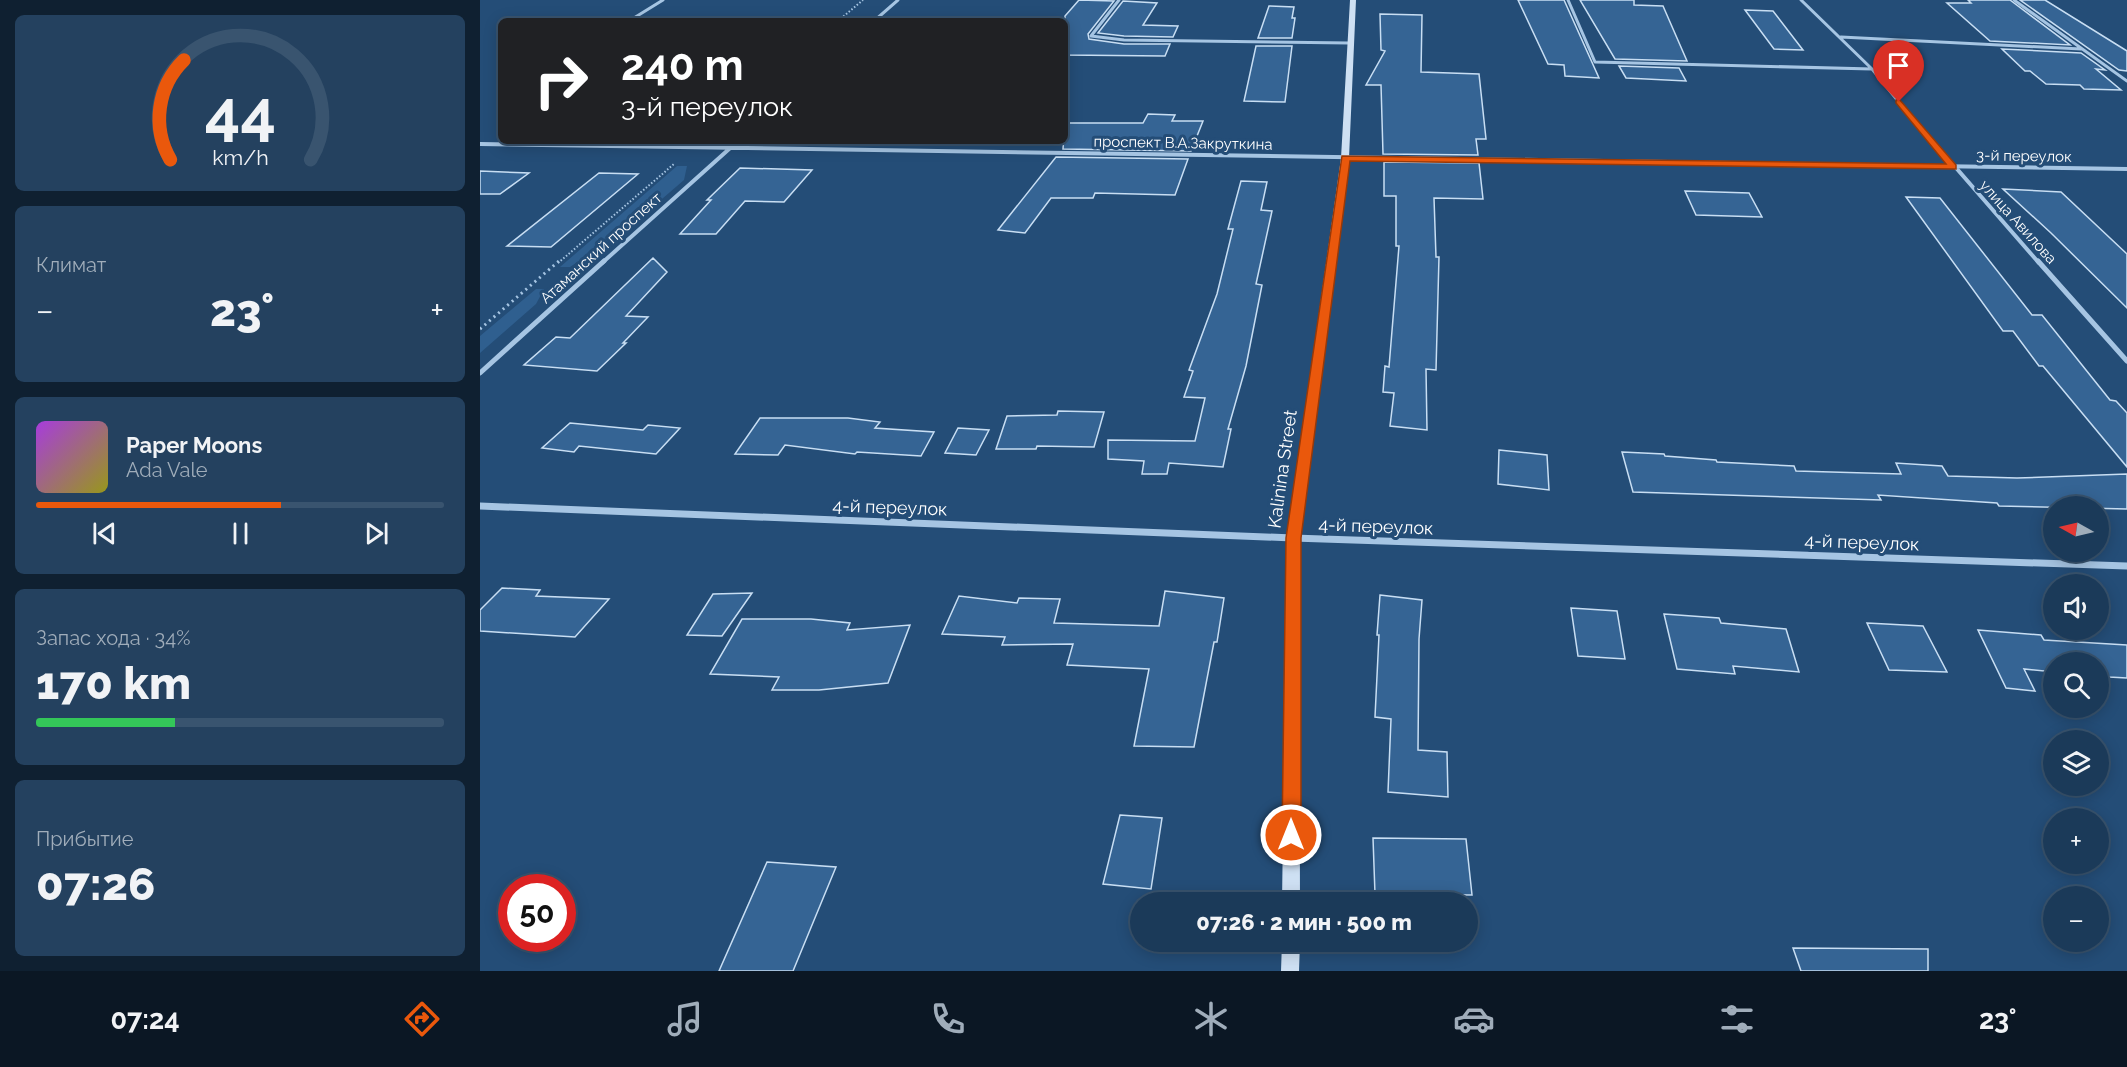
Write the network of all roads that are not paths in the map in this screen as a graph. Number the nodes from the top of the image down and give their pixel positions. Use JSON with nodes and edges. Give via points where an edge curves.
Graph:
{"nodes":[{"id":1,"x":663,"y":0,"type":"edge"},
{"id":2,"x":898,"y":0,"type":"edge"},
{"id":3,"x":1119,"y":0,"type":"edge"},
{"id":4,"x":1353,"y":0,"type":"edge"},
{"id":5,"x":1568,"y":0,"type":"edge"},
{"id":6,"x":1801,"y":0,"type":"edge"},
{"id":7,"x":2014,"y":0,"type":"edge"},
{"id":8,"x":634,"y":18,"type":"edge"},
{"id":9,"x":877,"y":18,"type":"edge"},
{"id":10,"x":1841,"y":37,"type":"junction"},
{"id":11,"x":1349,"y":43,"type":"junction"},
{"id":12,"x":2082,"y":48,"type":"junction"},
{"id":13,"x":1872,"y":69,"type":"junction"},
{"id":14,"x":2127,"y":81,"type":"edge"},
{"id":15,"x":480,"y":144,"type":"edge"},
{"id":16,"x":735,"y":144,"type":"edge"},
{"id":17,"x":729,"y":149,"type":"junction"},
{"id":18,"x":1346,"y":158,"type":"junction"},
{"id":19,"x":1953,"y":167,"type":"junction"},
{"id":20,"x":2127,"y":169,"type":"edge"},
{"id":21,"x":2127,"y":361,"type":"edge"},
{"id":22,"x":480,"y":373,"type":"edge"},
{"id":23,"x":480,"y":506,"type":"edge"},
{"id":24,"x":1293,"y":538,"type":"junction"},
{"id":25,"x":2127,"y":566,"type":"edge"},
{"id":26,"x":1291,"y":892,"type":"edge"},
{"id":27,"x":1291,"y":952,"type":"edge"},
{"id":28,"x":1290,"y":971,"type":"edge"}],
"edges":[{"from":1,"to":8,"type":"street"},
{"from":2,"to":9,"type":"street"},
{"from":3,"to":11,"type":"street","via":[[1091,36],[1124,40]]},
{"from":4,"to":11,"type":"main road","name":"Kalinina Street"},
{"from":5,"to":13,"type":"street","via":[[1595,62]]},
{"from":6,"to":10,"type":"street","name":"улица Авилова"},
{"from":7,"to":12,"type":"street"},
{"from":10,"to":12,"type":"street"},
{"from":10,"to":13,"type":"street","name":"улица Авилова"},
{"from":11,"to":18,"type":"main road","name":"Kalinina Street"},
{"from":12,"to":14,"type":"street"},
{"from":13,"to":19,"type":"street","name":"улица Авилова"},
{"from":15,"to":17,"type":"street","name":"проспект В.А.Закруткина"},
{"from":16,"to":17,"type":"street","name":"Атаманский проспект"},
{"from":17,"to":18,"type":"street","name":"проспект В.А.Закруткина"},
{"from":17,"to":22,"type":"street","name":"Атаманский проспект"},
{"from":18,"to":19,"type":"street","name":"3-й переулок"},
{"from":18,"to":24,"type":"main road","name":"Kalinina Street"},
{"from":19,"to":20,"type":"street","name":"3-й переулок"},
{"from":19,"to":21,"type":"street","name":"улица Авилова"},
{"from":23,"to":24,"type":"street","name":"4-й переулок"},
{"from":24,"to":25,"type":"street","name":"4-й переулок"},
{"from":24,"to":26,"type":"main road","name":"Kalinina Street"},
{"from":27,"to":28,"type":"main road"}]}
